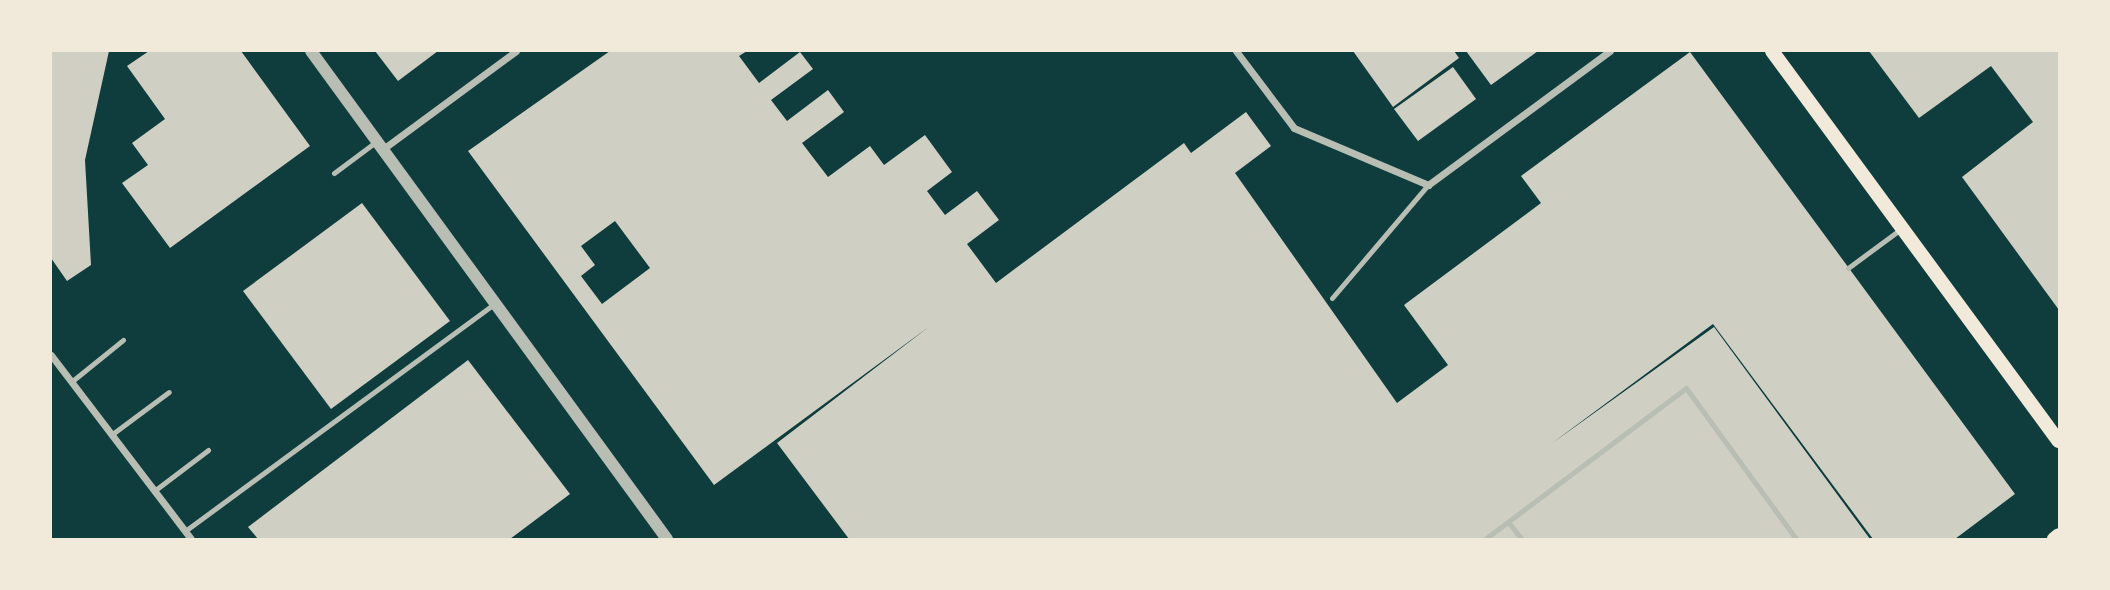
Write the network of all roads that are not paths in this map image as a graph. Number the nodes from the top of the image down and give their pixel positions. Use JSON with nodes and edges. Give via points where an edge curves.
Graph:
{"nodes":[{"id":1,"x":311,"y":51,"type":"edge"},
{"id":2,"x":516,"y":51,"type":"edge"},
{"id":3,"x":1236,"y":51,"type":"edge"},
{"id":4,"x":1610,"y":51,"type":"edge"},
{"id":5,"x":1772,"y":51,"type":"edge"},
{"id":6,"x":380,"y":145,"type":"junction"},
{"id":7,"x":334,"y":173,"type":"dead end"},
{"id":8,"x":1428,"y":185,"type":"junction"},
{"id":9,"x":1902,"y":228,"type":"junction"},
{"id":10,"x":1848,"y":268,"type":"dead end"},
{"id":11,"x":1332,"y":298,"type":"dead end"},
{"id":12,"x":494,"y":304,"type":"junction"},
{"id":13,"x":123,"y":340,"type":"dead end"},
{"id":14,"x":51,"y":355,"type":"edge"},
{"id":15,"x":71,"y":382,"type":"junction"},
{"id":16,"x":169,"y":392,"type":"dead end"},
{"id":17,"x":111,"y":435,"type":"junction"},
{"id":18,"x":2059,"y":441,"type":"edge"},
{"id":19,"x":208,"y":450,"type":"dead end"},
{"id":20,"x":154,"y":491,"type":"junction"},
{"id":21,"x":1508,"y":522,"type":"junction"},
{"id":22,"x":185,"y":531,"type":"junction"},
{"id":23,"x":2059,"y":535,"type":"edge"},
{"id":24,"x":191,"y":539,"type":"edge"},
{"id":25,"x":667,"y":539,"type":"edge"},
{"id":26,"x":1485,"y":539,"type":"edge"},
{"id":27,"x":1522,"y":539,"type":"edge"},
{"id":28,"x":1796,"y":539,"type":"edge"},
{"id":29,"x":2054,"y":539,"type":"edge"}],
"edges":[{"from":1,"to":6,"type":"street"},
{"from":2,"to":6,"type":"street"},
{"from":3,"to":8,"type":"street","via":[[1294,128]]},
{"from":4,"to":8,"type":"street"},
{"from":5,"to":9,"type":"main road"},
{"from":6,"to":7,"type":"lane"},
{"from":6,"to":12,"type":"street"},
{"from":8,"to":11,"type":"lane"},
{"from":9,"to":10,"type":"lane"},
{"from":9,"to":18,"type":"main road"},
{"from":12,"to":22,"type":"lane"},
{"from":12,"to":25,"type":"street"},
{"from":13,"to":15,"type":"lane"},
{"from":14,"to":15,"type":"street"},
{"from":15,"to":17,"type":"street"},
{"from":16,"to":17,"type":"lane"},
{"from":17,"to":20,"type":"street"},
{"from":19,"to":20,"type":"lane"},
{"from":20,"to":22,"type":"street"},
{"from":21,"to":26,"type":"lane"},
{"from":21,"to":27,"type":"lane"},
{"from":21,"to":28,"type":"lane","via":[[1686,388]]},
{"from":22,"to":24,"type":"street"},
{"from":23,"to":29,"type":"main road"}]}
